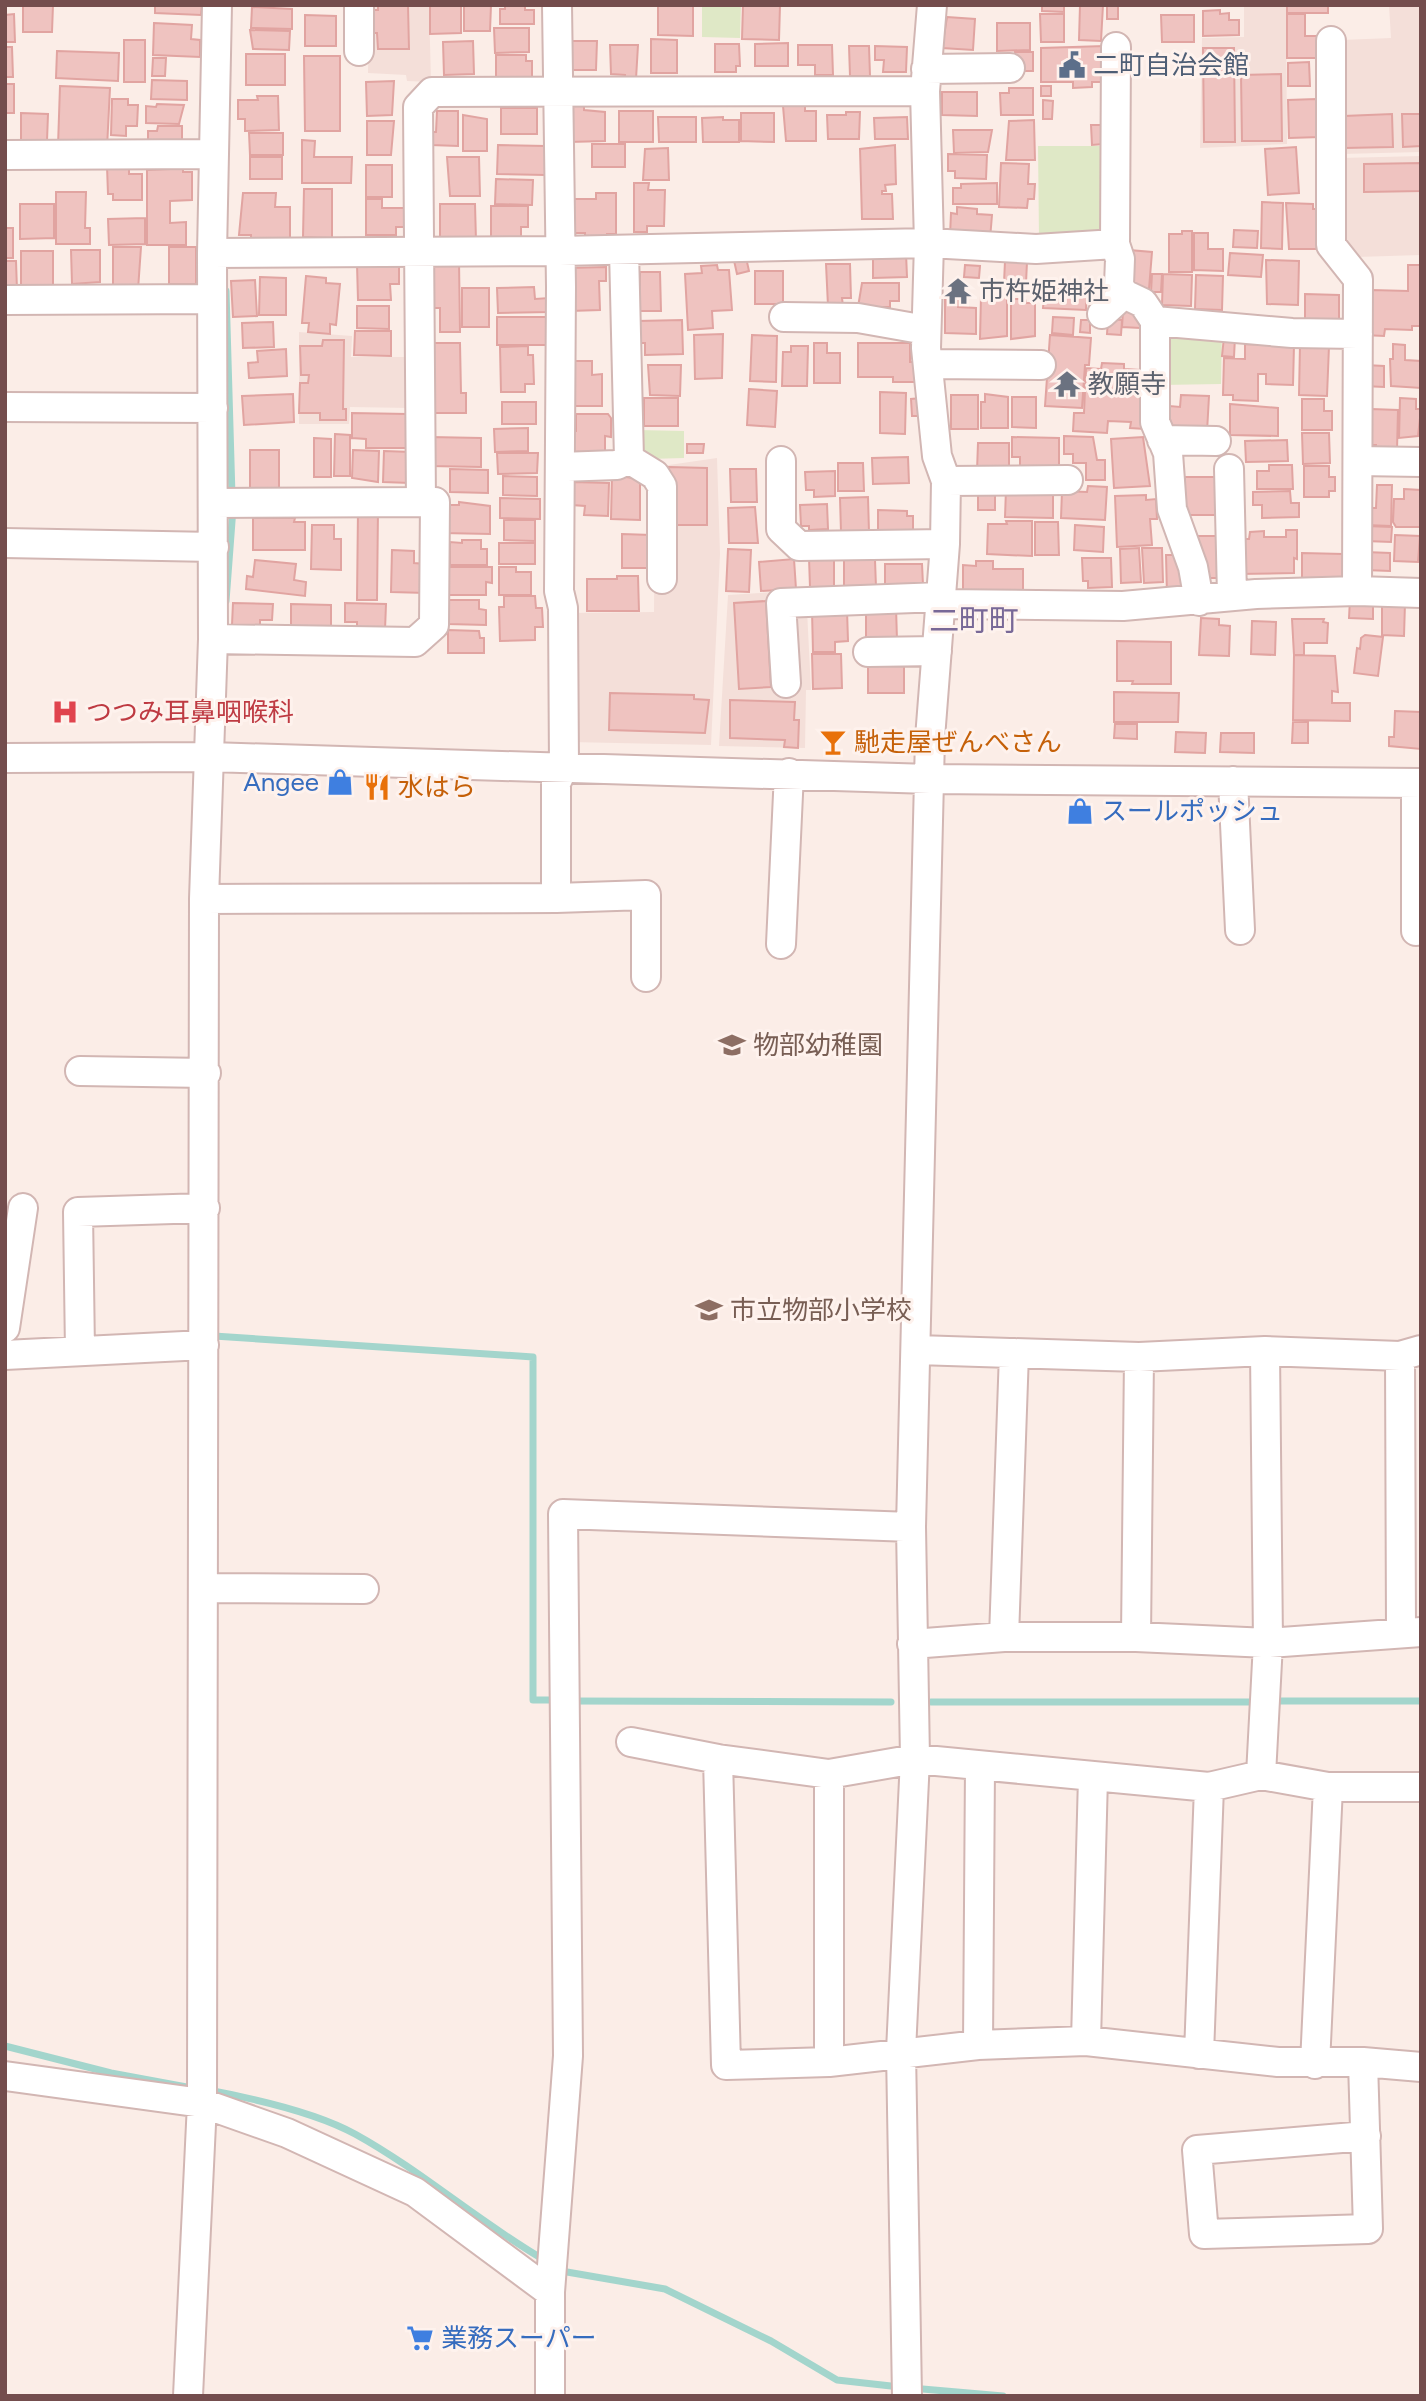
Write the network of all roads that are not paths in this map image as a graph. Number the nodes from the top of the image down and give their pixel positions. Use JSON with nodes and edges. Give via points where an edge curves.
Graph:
{"nodes":[{"id":1,"x":217,"y":5,"type":"edge"},
{"id":2,"x":359,"y":5,"type":"edge"},
{"id":3,"x":558,"y":5,"type":"edge"},
{"id":4,"x":932,"y":5,"type":"edge"},
{"id":5,"x":1331,"y":41,"type":"dead end"},
{"id":6,"x":1116,"y":47,"type":"dead end"},
{"id":7,"x":359,"y":51,"type":"dead end"},
{"id":8,"x":1010,"y":68,"type":"dead end"},
{"id":9,"x":926,"y":80,"type":"junction"},
{"id":10,"x":559,"y":92,"type":"junction"},
{"id":11,"x":214,"y":154,"type":"junction"},
{"id":12,"x":5,"y":155,"type":"edge"},
{"id":13,"x":929,"y":243,"type":"junction"},
{"id":14,"x":1115,"y":244,"type":"junction"},
{"id":15,"x":624,"y":250,"type":"junction"},
{"id":16,"x":419,"y":251,"type":"junction"},
{"id":17,"x":561,"y":251,"type":"junction"},
{"id":18,"x":212,"y":253,"type":"junction"},
{"id":19,"x":1124,"y":294,"type":"junction"},
{"id":20,"x":212,"y":299,"type":"junction"},
{"id":21,"x":5,"y":300,"type":"edge"},
{"id":22,"x":1102,"y":314,"type":"dead end"},
{"id":23,"x":784,"y":317,"type":"dead end"},
{"id":24,"x":1155,"y":321,"type":"junction"},
{"id":25,"x":926,"y":330,"type":"junction"},
{"id":26,"x":1358,"y":334,"type":"junction"},
{"id":27,"x":928,"y":364,"type":"junction"},
{"id":28,"x":1041,"y":365,"type":"dead end"},
{"id":29,"x":5,"y":407,"type":"edge"},
{"id":30,"x":213,"y":408,"type":"junction"},
{"id":31,"x":1162,"y":440,"type":"junction"},
{"id":32,"x":1216,"y":441,"type":"dead end"},
{"id":33,"x":629,"y":459,"type":"junction"},
{"id":34,"x":780,"y":461,"type":"dead end"},
{"id":35,"x":1359,"y":461,"type":"junction"},
{"id":36,"x":1421,"y":462,"type":"edge"},
{"id":37,"x":560,"y":467,"type":"junction"},
{"id":38,"x":942,"y":469,"type":"junction"},
{"id":39,"x":1229,"y":469,"type":"dead end"},
{"id":40,"x":1068,"y":480,"type":"dead end"},
{"id":41,"x":421,"y":502,"type":"junction"},
{"id":42,"x":227,"y":503,"type":"junction"},
{"id":43,"x":5,"y":543,"type":"edge"},
{"id":44,"x":945,"y":544,"type":"junction"},
{"id":45,"x":214,"y":547,"type":"junction"},
{"id":46,"x":662,"y":579,"type":"dead end"},
{"id":47,"x":1357,"y":591,"type":"junction"},
{"id":48,"x":1421,"y":593,"type":"edge"},
{"id":49,"x":1232,"y":596,"type":"junction"},
{"id":50,"x":941,"y":601,"type":"junction"},
{"id":51,"x":1199,"y":601,"type":"junction"},
{"id":52,"x":213,"y":639,"type":"junction"},
{"id":53,"x":937,"y":651,"type":"junction"},
{"id":54,"x":869,"y":652,"type":"dead end"},
{"id":55,"x":786,"y":683,"type":"dead end"},
{"id":56,"x":211,"y":757,"type":"junction"},
{"id":57,"x":5,"y":758,"type":"edge"},
{"id":58,"x":564,"y":766,"type":"junction"},
{"id":59,"x":789,"y":773,"type":"junction"},
{"id":60,"x":930,"y":779,"type":"junction"},
{"id":61,"x":1233,"y":781,"type":"junction"},
{"id":62,"x":1418,"y":783,"type":"edge"},
{"id":63,"x":556,"y":898,"type":"junction"},
{"id":64,"x":212,"y":899,"type":"junction"},
{"id":65,"x":1240,"y":930,"type":"dead end"},
{"id":66,"x":1416,"y":931,"type":"dead end"},
{"id":67,"x":781,"y":944,"type":"dead end"},
{"id":68,"x":646,"y":977,"type":"dead end"},
{"id":69,"x":80,"y":1071,"type":"dead end"},
{"id":70,"x":206,"y":1073,"type":"junction"},
{"id":71,"x":23,"y":1208,"type":"dead end"},
{"id":72,"x":205,"y":1208,"type":"junction"},
{"id":73,"x":10,"y":1261,"type":"edge"},
{"id":74,"x":5,"y":1328,"type":"edge"},
{"id":75,"x":204,"y":1345,"type":"junction"},
{"id":76,"x":917,"y":1350,"type":"junction"},
{"id":77,"x":1265,"y":1351,"type":"junction"},
{"id":78,"x":80,"y":1352,"type":"junction"},
{"id":79,"x":1014,"y":1353,"type":"junction"},
{"id":80,"x":1410,"y":1353,"type":"edge"},
{"id":81,"x":5,"y":1355,"type":"edge"},
{"id":82,"x":1139,"y":1357,"type":"junction"},
{"id":83,"x":911,"y":1527,"type":"junction"},
{"id":84,"x":203,"y":1588,"type":"junction"},
{"id":85,"x":365,"y":1589,"type":"dead end"},
{"id":86,"x":1411,"y":1632,"type":"edge"},
{"id":87,"x":1004,"y":1637,"type":"junction"},
{"id":88,"x":1136,"y":1637,"type":"junction"},
{"id":89,"x":1268,"y":1643,"type":"junction"},
{"id":90,"x":912,"y":1644,"type":"junction"},
{"id":91,"x":631,"y":1742,"type":"dead end"},
{"id":92,"x":718,"y":1759,"type":"junction"},
{"id":93,"x":915,"y":1759,"type":"junction"},
{"id":94,"x":980,"y":1766,"type":"junction"},
{"id":95,"x":829,"y":1774,"type":"junction"},
{"id":96,"x":1261,"y":1774,"type":"junction"},
{"id":97,"x":1093,"y":1777,"type":"junction"},
{"id":98,"x":1209,"y":1787,"type":"junction"},
{"id":99,"x":1328,"y":1787,"type":"junction"},
{"id":100,"x":1421,"y":1787,"type":"edge"},
{"id":101,"x":1086,"y":2041,"type":"junction"},
{"id":102,"x":978,"y":2045,"type":"junction"},
{"id":103,"x":901,"y":2051,"type":"junction"},
{"id":104,"x":1199,"y":2053,"type":"junction"},
{"id":105,"x":829,"y":2062,"type":"junction"},
{"id":106,"x":1363,"y":2062,"type":"junction"},
{"id":107,"x":1315,"y":2064,"type":"junction"},
{"id":108,"x":1421,"y":2067,"type":"edge"},
{"id":109,"x":5,"y":2076,"type":"edge"},
{"id":110,"x":201,"y":2103,"type":"junction"},
{"id":111,"x":1366,"y":2136,"type":"junction"},
{"id":112,"x":550,"y":2292,"type":"junction"},
{"id":113,"x":907,"y":2384,"type":"edge"},
{"id":114,"x":188,"y":2396,"type":"edge"},
{"id":115,"x":550,"y":2396,"type":"edge"}],
"edges":[{"from":1,"to":11,"type":"street"},
{"from":2,"to":7,"type":"street"},
{"from":3,"to":10,"type":"street"},
{"from":4,"to":9,"type":"street"},
{"from":5,"to":26,"type":"street","via":[[1331,245],[1358,279]]},
{"from":6,"to":14,"type":"street"},
{"from":8,"to":9,"type":"street"},
{"from":9,"to":10,"type":"street"},
{"from":9,"to":13,"type":"street"},
{"from":10,"to":16,"type":"street","via":[[432,92],[418,107]]},
{"from":10,"to":17,"type":"street"},
{"from":11,"to":12,"type":"street"},
{"from":11,"to":18,"type":"street"},
{"from":13,"to":14,"type":"street","via":[[1036,249]]},
{"from":13,"to":15,"type":"street"},
{"from":13,"to":25,"type":"street"},
{"from":14,"to":19,"type":"street"},
{"from":15,"to":17,"type":"street"},
{"from":15,"to":33,"type":"street"},
{"from":16,"to":17,"type":"street"},
{"from":16,"to":18,"type":"street"},
{"from":16,"to":41,"type":"street"},
{"from":17,"to":37,"type":"street"},
{"from":18,"to":20,"type":"street"},
{"from":19,"to":22,"type":"street"},
{"from":19,"to":24,"type":"street","via":[[1143,303]]},
{"from":20,"to":21,"type":"street"},
{"from":20,"to":30,"type":"street"},
{"from":23,"to":25,"type":"street","via":[[858,317]]},
{"from":24,"to":26,"type":"street"},
{"from":24,"to":31,"type":"street","via":[[1155,422]]},
{"from":25,"to":27,"type":"street"},
{"from":26,"to":35,"type":"street"},
{"from":27,"to":28,"type":"street"},
{"from":27,"to":38,"type":"street"},
{"from":29,"to":30,"type":"street"},
{"from":30,"to":42,"type":"street"},
{"from":31,"to":32,"type":"street"},
{"from":31,"to":51,"type":"street","via":[[1168,453],[1172,509],[1193,567]]},
{"from":33,"to":37,"type":"street","via":[[618,465]]},
{"from":33,"to":46,"type":"street","via":[[655,475],[662,486]]},
{"from":34,"to":44,"type":"street","via":[[782,529],[799,545]]},
{"from":35,"to":36,"type":"street"},
{"from":35,"to":47,"type":"street"},
{"from":37,"to":58,"type":"street"},
{"from":38,"to":40,"type":"street"},
{"from":38,"to":44,"type":"street"},
{"from":39,"to":49,"type":"street"},
{"from":41,"to":42,"type":"street"},
{"from":41,"to":52,"type":"street","via":[[435,502],[434,625],[415,642]]},
{"from":42,"to":45,"type":"street"},
{"from":43,"to":45,"type":"street"},
{"from":44,"to":50,"type":"street"},
{"from":45,"to":52,"type":"street"},
{"from":47,"to":48,"type":"street"},
{"from":47,"to":49,"type":"street"},
{"from":49,"to":51,"type":"street"},
{"from":50,"to":51,"type":"street","via":[[1123,606]]},
{"from":50,"to":53,"type":"street"},
{"from":50,"to":55,"type":"street","via":[[781,603]]},
{"from":52,"to":56,"type":"street"},
{"from":53,"to":54,"type":"street"},
{"from":53,"to":60,"type":"street"},
{"from":56,"to":57,"type":"street"},
{"from":56,"to":58,"type":"street"},
{"from":56,"to":64,"type":"street"},
{"from":58,"to":59,"type":"street"},
{"from":58,"to":63,"type":"street","via":[[556,783]]},
{"from":59,"to":60,"type":"street"},
{"from":59,"to":67,"type":"street"},
{"from":60,"to":61,"type":"street"},
{"from":60,"to":76,"type":"street"},
{"from":61,"to":62,"type":"street"},
{"from":61,"to":65,"type":"street"},
{"from":62,"to":66,"type":"street"},
{"from":63,"to":64,"type":"street"},
{"from":63,"to":68,"type":"street","via":[[646,895]]},
{"from":64,"to":70,"type":"street"},
{"from":69,"to":70,"type":"street"},
{"from":70,"to":72,"type":"street"},
{"from":71,"to":73,"type":"street"},
{"from":72,"to":75,"type":"street"},
{"from":72,"to":78,"type":"street","via":[[78,1212]]},
{"from":73,"to":74,"type":"street"},
{"from":75,"to":78,"type":"street"},
{"from":75,"to":84,"type":"street"},
{"from":76,"to":79,"type":"street"},
{"from":76,"to":83,"type":"street"},
{"from":77,"to":80,"type":"street"},
{"from":77,"to":82,"type":"street"},
{"from":77,"to":89,"type":"street"},
{"from":78,"to":81,"type":"street"},
{"from":79,"to":82,"type":"street"},
{"from":79,"to":87,"type":"street"},
{"from":80,"to":86,"type":"street"},
{"from":82,"to":88,"type":"street"},
{"from":83,"to":90,"type":"street"},
{"from":83,"to":112,"type":"street","via":[[563,1514],[568,2056]]},
{"from":84,"to":85,"type":"street"},
{"from":84,"to":110,"type":"street"},
{"from":86,"to":89,"type":"street"},
{"from":87,"to":88,"type":"street"},
{"from":87,"to":90,"type":"street"},
{"from":88,"to":89,"type":"street"},
{"from":89,"to":96,"type":"street"},
{"from":90,"to":93,"type":"street"},
{"from":91,"to":92,"type":"street"},
{"from":92,"to":95,"type":"street"},
{"from":92,"to":105,"type":"street","via":[[726,2064]]},
{"from":93,"to":94,"type":"street"},
{"from":93,"to":95,"type":"street"},
{"from":93,"to":103,"type":"street"},
{"from":94,"to":97,"type":"street"},
{"from":94,"to":102,"type":"street"},
{"from":95,"to":105,"type":"street"},
{"from":96,"to":98,"type":"street"},
{"from":96,"to":99,"type":"street"},
{"from":97,"to":98,"type":"street"},
{"from":97,"to":101,"type":"street"},
{"from":98,"to":104,"type":"street"},
{"from":99,"to":100,"type":"street"},
{"from":99,"to":107,"type":"street"},
{"from":101,"to":102,"type":"street"},
{"from":101,"to":104,"type":"street"},
{"from":102,"to":103,"type":"street"},
{"from":103,"to":105,"type":"street"},
{"from":103,"to":113,"type":"street"},
{"from":104,"to":107,"type":"street"},
{"from":106,"to":107,"type":"street"},
{"from":106,"to":108,"type":"street"},
{"from":106,"to":111,"type":"street"},
{"from":109,"to":110,"type":"street"},
{"from":110,"to":112,"type":"street","via":[[287,2133],[415,2192]]},
{"from":110,"to":114,"type":"street"},
{"from":111,"to":111,"type":"street","via":[[1368,2228],[1204,2234],[1196,2150]]},
{"from":112,"to":115,"type":"street"}]}
